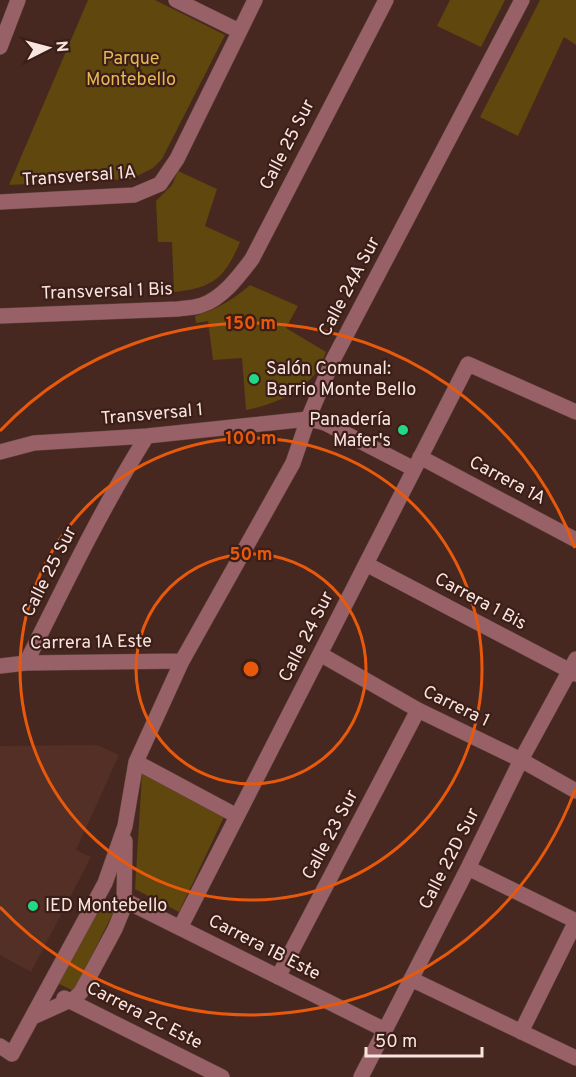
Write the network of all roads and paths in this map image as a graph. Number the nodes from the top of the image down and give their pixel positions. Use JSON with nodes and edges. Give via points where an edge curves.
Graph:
{"nodes":[{"id":1,"x":18,"y":0,"type":"edge"},
{"id":2,"x":176,"y":0,"type":"edge"},
{"id":3,"x":255,"y":0,"type":"edge"},
{"id":4,"x":386,"y":0,"type":"edge"},
{"id":5,"x":522,"y":0,"type":"edge"},
{"id":6,"x":4,"y":29,"type":"edge"},
{"id":7,"x":239,"y":31,"type":"junction"},
{"id":8,"x":0,"y":47,"type":"edge"},
{"id":9,"x":0,"y":202,"type":"edge"},
{"id":10,"x":213,"y":300,"type":"joint"},
{"id":11,"x":0,"y":316,"type":"edge"},
{"id":12,"x":576,"y":412,"type":"edge"},
{"id":13,"x":308,"y":419,"type":"junction"},
{"id":14,"x":147,"y":436,"type":"junction"},
{"id":15,"x":0,"y":452,"type":"edge"},
{"id":16,"x":417,"y":463,"type":"junction"},
{"id":17,"x":576,"y":540,"type":"edge"},
{"id":18,"x":366,"y":564,"type":"junction"},
{"id":19,"x":320,"y":654,"type":"junction"},
{"id":20,"x":182,"y":661,"type":"junction"},
{"id":21,"x":26,"y":663,"type":"junction"},
{"id":22,"x":0,"y":666,"type":"edge"},
{"id":23,"x":574,"y":668,"type":"edge"},
{"id":24,"x":418,"y":711,"type":"junction"},
{"id":25,"x":521,"y":760,"type":"junction"},
{"id":26,"x":136,"y":762,"type":"junction"},
{"id":27,"x":576,"y":791,"type":"edge"},
{"id":28,"x":237,"y":816,"type":"junction"},
{"id":29,"x":125,"y":826,"type":"junction"},
{"id":30,"x":468,"y":868,"type":"junction"},
{"id":31,"x":126,"y":901,"type":"junction"},
{"id":32,"x":576,"y":921,"type":"edge"},
{"id":33,"x":180,"y":928,"type":"junction"},
{"id":34,"x":278,"y":977,"type":"junction"},
{"id":35,"x":411,"y":979,"type":"junction"},
{"id":36,"x":48,"y":990,"type":"junction"},
{"id":37,"x":69,"y":1000,"type":"junction"},
{"id":38,"x":33,"y":1017,"type":"junction"},
{"id":39,"x":385,"y":1030,"type":"junction"},
{"id":40,"x":521,"y":1032,"type":"junction"},
{"id":41,"x":6,"y":1050,"type":"edge"},
{"id":42,"x":576,"y":1058,"type":"edge"},
{"id":43,"x":222,"y":1077,"type":"edge"},
{"id":44,"x":361,"y":1077,"type":"edge"}],
"edges":[{"from":1,"to":6,"type":"street"},
{"from":2,"to":7,"type":"street"},
{"from":3,"to":7,"type":"street"},
{"from":4,"to":10,"type":"street","name":"Calle 25 Sur","via":[[252,259]]},
{"from":5,"to":13,"type":"street","name":"Calle 24A Sur","via":[[333,360]]},
{"from":6,"to":8,"type":"street"},
{"from":7,"to":9,"type":"street","name":"Transversal 1A","via":[[177,159],[160,184],[135,195]]},
{"from":10,"to":11,"type":"street","name":"Transversal 1 Bis","via":[[177,309]]},
{"from":12,"to":16,"type":"street","name":"Calle 24 Sur","via":[[468,364]]},
{"from":13,"to":14,"type":"street","name":"Transversal 1"},
{"from":13,"to":16,"type":"street","name":"Carrera 1A"},
{"from":13,"to":20,"type":"street","name":"Calle 24A Sur","via":[[293,463]]},
{"from":14,"to":15,"type":"street","name":"Transversal 1","via":[[34,443]]},
{"from":14,"to":21,"type":"street","name":"Calle 25 Sur","via":[[119,481]]},
{"from":16,"to":17,"type":"street","name":"Carrera 1A"},
{"from":16,"to":18,"type":"street","name":"Calle 24 Sur"},
{"from":18,"to":19,"type":"street","name":"Calle 24 Sur"},
{"from":18,"to":23,"type":"street","name":"Carrera 1 Bis"},
{"from":19,"to":24,"type":"street","name":"Carrera 1"},
{"from":19,"to":28,"type":"street","name":"Calle 24 Sur"},
{"from":20,"to":21,"type":"street","name":"Carrera 1A Este"},
{"from":20,"to":26,"type":"street","name":"Calle 24A Sur"},
{"from":21,"to":22,"type":"street","name":"Carrera 1A Este"},
{"from":23,"to":25,"type":"street","name":"Calle 22D Sur"},
{"from":24,"to":25,"type":"street","name":"Carrera 1"},
{"from":24,"to":34,"type":"street","name":"Calle 23 Sur"},
{"from":25,"to":27,"type":"street","name":"Carrera 1"},
{"from":25,"to":30,"type":"street","name":"Calle 22D Sur"},
{"from":26,"to":28,"type":"street"},
{"from":26,"to":29,"type":"street","name":"Calle 24A Sur"},
{"from":28,"to":33,"type":"street","name":"Calle 24 Sur"},
{"from":29,"to":31,"type":"street","name":"Calle 24A Sur"},
{"from":29,"to":36,"type":"street","name":"Calle 24A Sur","via":[[105,883]]},
{"from":30,"to":32,"type":"street"},
{"from":30,"to":35,"type":"street","name":"Calle 22D Sur"},
{"from":31,"to":33,"type":"street","name":"Carrera 1B Este"},
{"from":31,"to":37,"type":"street","name":"Calle 24A Sur","via":[[86,985]]},
{"from":32,"to":40,"type":"street"},
{"from":33,"to":34,"type":"street","name":"Carrera 1B Este"},
{"from":34,"to":39,"type":"street","name":"Carrera 1B Este"},
{"from":35,"to":39,"type":"street","name":"Calle 22D Sur"},
{"from":35,"to":40,"type":"street"},
{"from":36,"to":37,"type":"street","name":"Carrera 2C Este"},
{"from":36,"to":38,"type":"street","name":"Calle 24A Sur"},
{"from":37,"to":38,"type":"street","name":"Calle 24A Sur"},
{"from":37,"to":43,"type":"street","name":"Carrera 2C Este"},
{"from":38,"to":41,"type":"street","name":"Calle 24A Sur"},
{"from":39,"to":44,"type":"street","name":"Calle 22D Sur"},
{"from":40,"to":42,"type":"street"}]}
